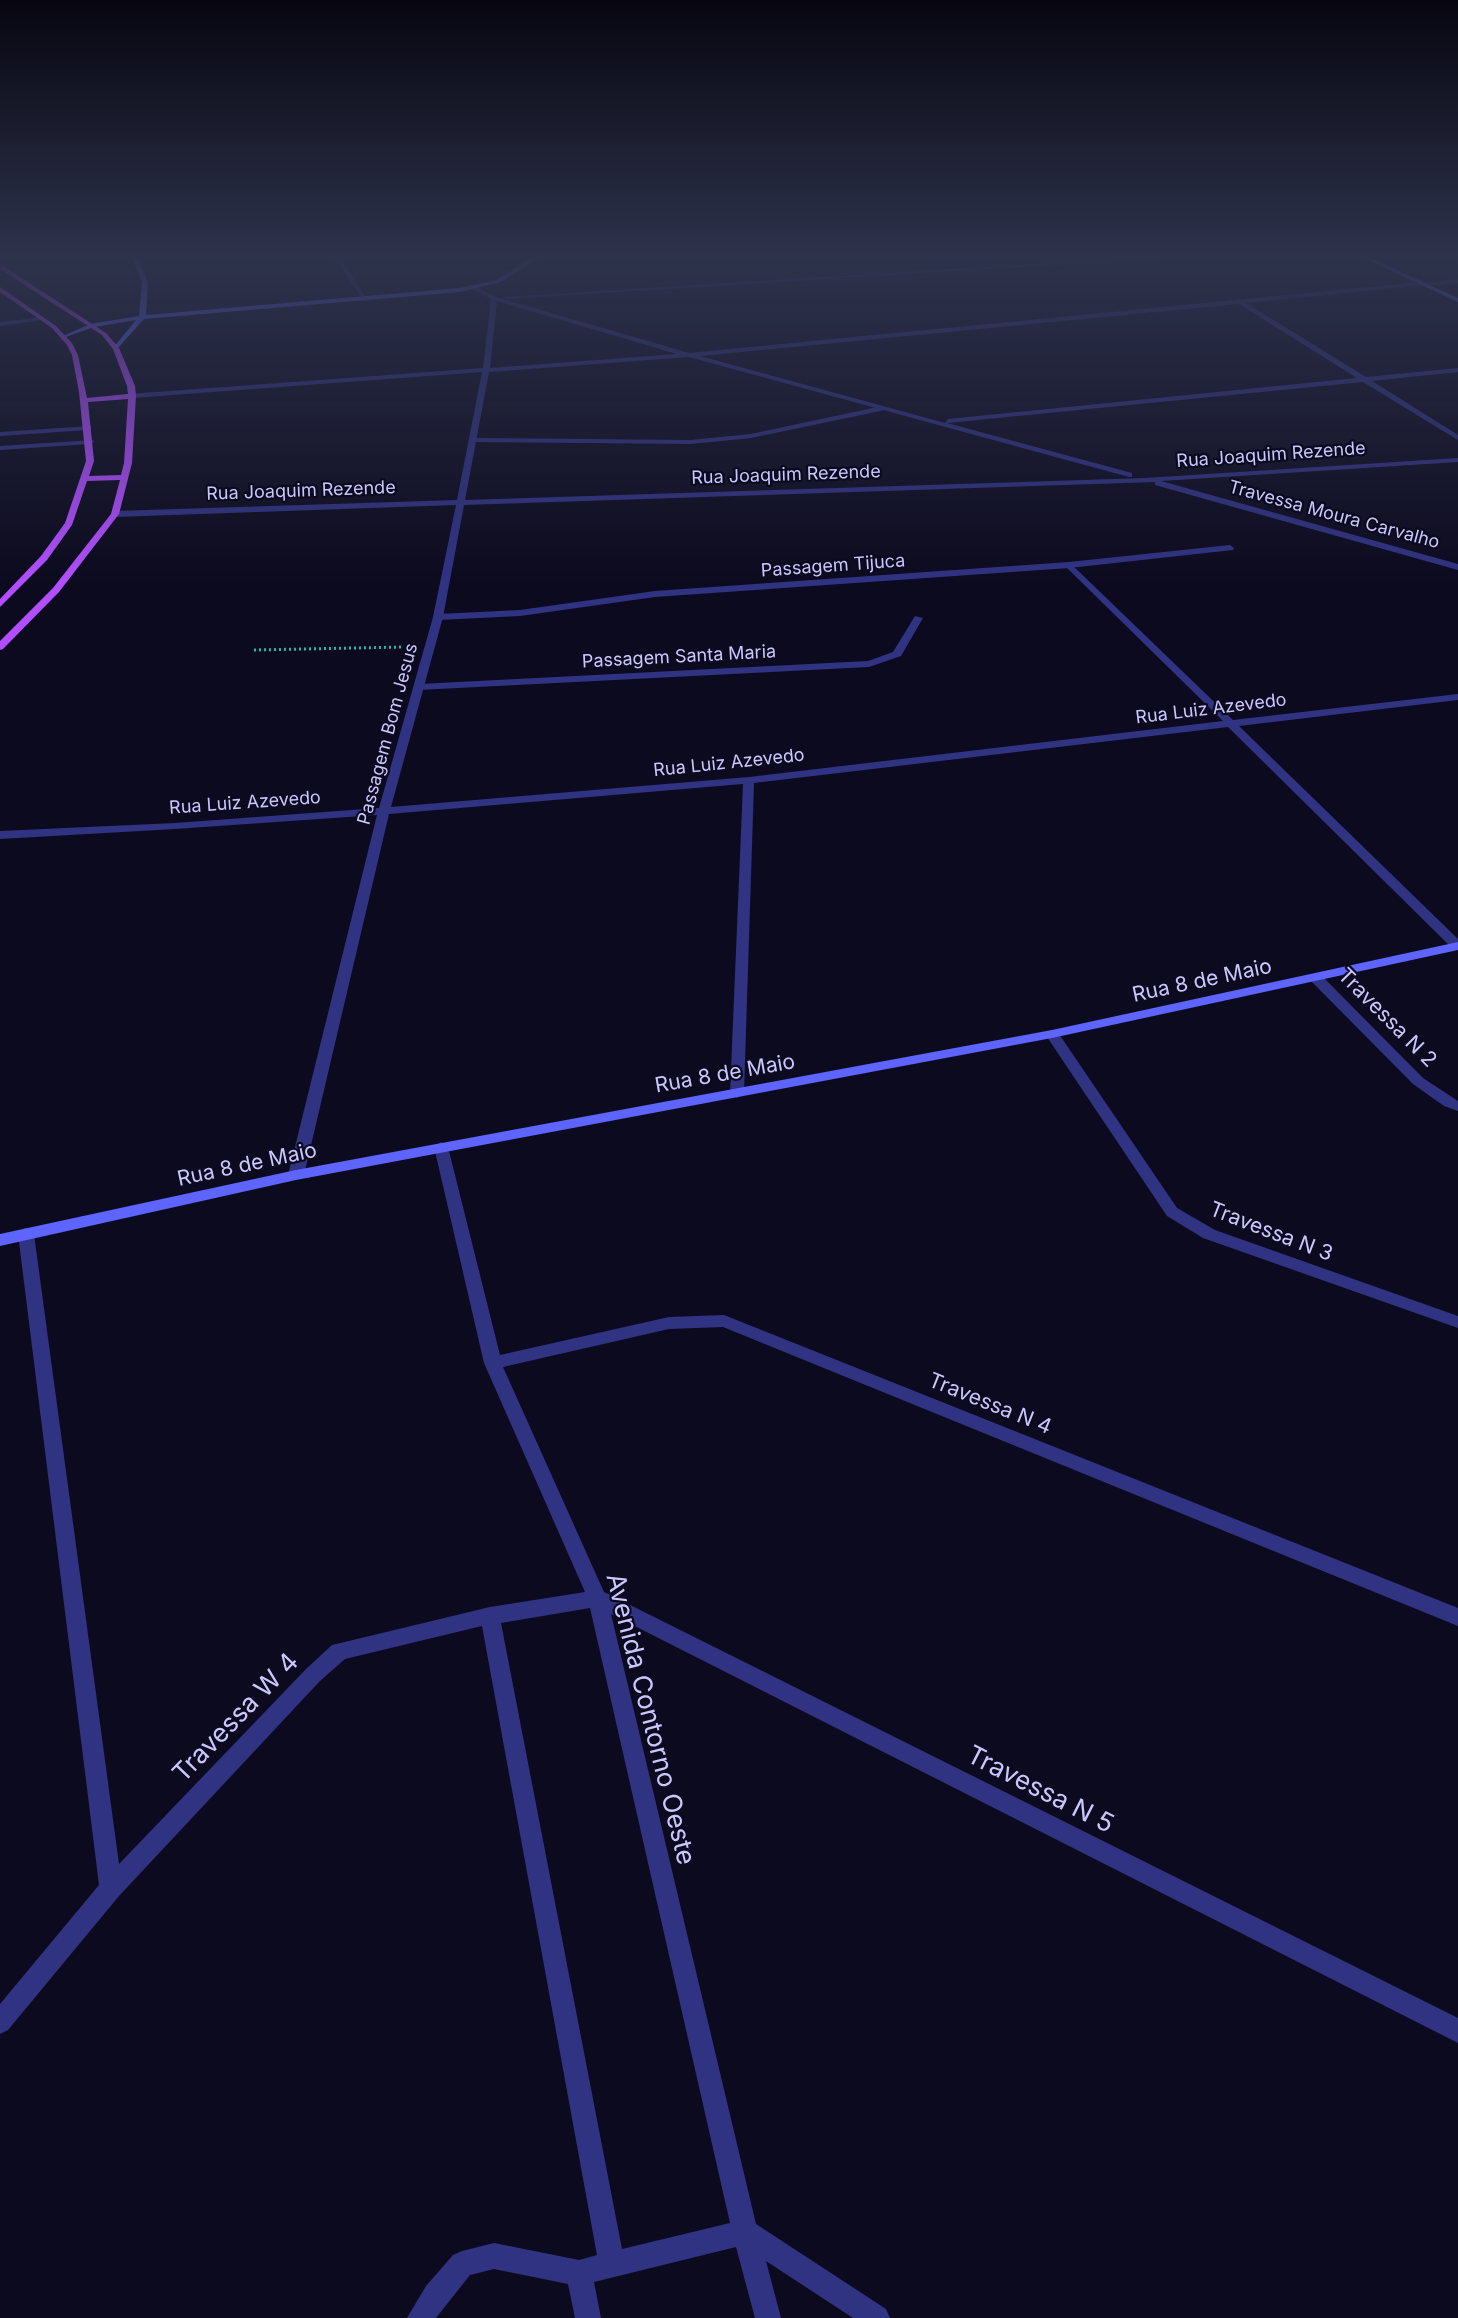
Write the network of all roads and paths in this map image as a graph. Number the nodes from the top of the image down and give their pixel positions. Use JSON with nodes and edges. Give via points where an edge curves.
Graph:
{"nodes":[{"id":1,"x":77,"y":365,"type":"edge"},
{"id":2,"x":123,"y":365,"type":"edge"},
{"id":3,"x":487,"y":365,"type":"edge"},
{"id":4,"x":560,"y":365,"type":"edge"},
{"id":5,"x":726,"y":365,"type":"edge"},
{"id":6,"x":1343,"y":365,"type":"edge"},
{"id":7,"x":1458,"y":370,"type":"edge"},
{"id":8,"x":486,"y":371,"type":"junction"},
{"id":9,"x":1364,"y":378,"type":"junction"},
{"id":10,"x":132,"y":396,"type":"junction"},
{"id":11,"x":84,"y":400,"type":"junction"},
{"id":12,"x":882,"y":408,"type":"junction"},
{"id":13,"x":939,"y":422,"type":"junction"},
{"id":14,"x":88,"y":428,"type":"junction"},
{"id":15,"x":0,"y":434,"type":"edge"},
{"id":16,"x":1458,"y":438,"type":"edge"},
{"id":17,"x":472,"y":440,"type":"junction"},
{"id":18,"x":90,"y":442,"type":"junction"},
{"id":19,"x":0,"y":448,"type":"edge"},
{"id":20,"x":1458,"y":460,"type":"edge"},
{"id":21,"x":124,"y":477,"type":"junction"},
{"id":22,"x":84,"y":479,"type":"junction"},
{"id":23,"x":1145,"y":480,"type":"junction"},
{"id":24,"x":461,"y":502,"type":"junction"},
{"id":25,"x":115,"y":514,"type":"junction"},
{"id":26,"x":1230,"y":548,"type":"dead end"},
{"id":27,"x":1069,"y":565,"type":"junction"},
{"id":28,"x":1458,"y":567,"type":"edge"},
{"id":29,"x":0,"y":604,"type":"edge"},
{"id":30,"x":438,"y":617,"type":"junction"},
{"id":31,"x":918,"y":618,"type":"dead end"},
{"id":32,"x":0,"y":647,"type":"edge"},
{"id":33,"x":430,"y":647,"type":"junction"},
{"id":34,"x":254,"y":650,"type":"dead end"},
{"id":35,"x":419,"y":687,"type":"junction"},
{"id":36,"x":1458,"y":697,"type":"edge"},
{"id":37,"x":1231,"y":725,"type":"junction"},
{"id":38,"x":749,"y":780,"type":"junction"},
{"id":39,"x":384,"y":811,"type":"junction"},
{"id":40,"x":0,"y":835,"type":"edge"},
{"id":41,"x":1458,"y":946,"type":"edge"},
{"id":42,"x":1317,"y":978,"type":"junction"},
{"id":43,"x":1052,"y":1034,"type":"junction"},
{"id":44,"x":737,"y":1094,"type":"junction"},
{"id":45,"x":1458,"y":1106,"type":"edge"},
{"id":46,"x":441,"y":1147,"type":"junction"},
{"id":47,"x":296,"y":1175,"type":"junction"},
{"id":48,"x":26,"y":1234,"type":"junction"},
{"id":49,"x":0,"y":1240,"type":"edge"},
{"id":50,"x":1458,"y":1322,"type":"edge"},
{"id":51,"x":493,"y":1363,"type":"junction"},
{"id":52,"x":597,"y":1598,"type":"junction"},
{"id":53,"x":490,"y":1616,"type":"junction"},
{"id":54,"x":1458,"y":1617,"type":"edge"},
{"id":55,"x":111,"y":1888,"type":"junction"},
{"id":56,"x":0,"y":2022,"type":"edge"},
{"id":57,"x":1458,"y":2031,"type":"edge"},
{"id":58,"x":745,"y":2232,"type":"junction"},
{"id":59,"x":612,"y":2265,"type":"junction"},
{"id":60,"x":579,"y":2273,"type":"junction"},
{"id":61,"x":420,"y":2318,"type":"edge"},
{"id":62,"x":588,"y":2318,"type":"edge"},
{"id":63,"x":768,"y":2318,"type":"edge"},
{"id":64,"x":878,"y":2318,"type":"edge"}],
"edges":[{"from":1,"to":11,"type":"main road"},
{"from":2,"to":10,"type":"main road"},
{"from":3,"to":8,"type":"street","name":"Passagem Bom Jesus"},
{"from":4,"to":8,"type":"street"},
{"from":5,"to":12,"type":"street","name":"Travessa Moura Carvalho"},
{"from":6,"to":9,"type":"street"},
{"from":7,"to":9,"type":"street"},
{"from":8,"to":10,"type":"street"},
{"from":8,"to":17,"type":"street","name":"Passagem Bom Jesus"},
{"from":9,"to":13,"type":"street"},
{"from":9,"to":16,"type":"street"},
{"from":10,"to":11,"type":"main road"},
{"from":10,"to":21,"type":"main road"},
{"from":11,"to":14,"type":"main road"},
{"from":12,"to":13,"type":"street","name":"Travessa Moura Carvalho"},
{"from":12,"to":17,"type":"street","via":[[751,436],[691,442]]},
{"from":13,"to":23,"type":"street","name":"Travessa Moura Carvalho"},
{"from":14,"to":15,"type":"street"},
{"from":14,"to":18,"type":"main road"},
{"from":17,"to":24,"type":"street","name":"Passagem Bom Jesus"},
{"from":18,"to":19,"type":"street"},
{"from":18,"to":22,"type":"main road"},
{"from":20,"to":23,"type":"street","name":"Rua Joaquim Rezende"},
{"from":21,"to":22,"type":"main road"},
{"from":21,"to":25,"type":"main road"},
{"from":22,"to":29,"type":"main road","via":[[69,523],[44,558]]},
{"from":23,"to":24,"type":"street","name":"Rua Joaquim Rezende"},
{"from":23,"to":28,"type":"street","name":"Travessa Moura Carvalho"},
{"from":24,"to":25,"type":"street","name":"Rua Joaquim Rezende"},
{"from":24,"to":30,"type":"street","name":"Passagem Bom Jesus"},
{"from":25,"to":32,"type":"main road","via":[[56,590]]},
{"from":26,"to":27,"type":"street","name":"Passagem Tijuca"},
{"from":27,"to":30,"type":"street","name":"Passagem Tijuca","via":[[655,594],[520,613]]},
{"from":27,"to":37,"type":"street"},
{"from":30,"to":33,"type":"street","name":"Passagem Bom Jesus"},
{"from":31,"to":35,"type":"street","name":"Passagem Santa Maria","via":[[897,654],[869,664]]},
{"from":33,"to":34,"type":"path"},
{"from":33,"to":35,"type":"street","name":"Passagem Bom Jesus"},
{"from":35,"to":39,"type":"street","name":"Passagem Bom Jesus"},
{"from":36,"to":37,"type":"street","name":"Rua Luiz Azevedo"},
{"from":37,"to":38,"type":"street","name":"Rua Luiz Azevedo"},
{"from":37,"to":41,"type":"street"},
{"from":38,"to":39,"type":"street","name":"Rua Luiz Azevedo"},
{"from":38,"to":44,"type":"street"},
{"from":39,"to":40,"type":"street","name":"Rua Luiz Azevedo"},
{"from":39,"to":47,"type":"street","name":"Passagem Bom Jesus"},
{"from":41,"to":42,"type":"main road","name":"Rua 8 de Maio"},
{"from":42,"to":43,"type":"main road","name":"Rua 8 de Maio"},
{"from":42,"to":45,"type":"street","name":"Travessa N 2","via":[[1418,1081]]},
{"from":43,"to":44,"type":"main road","name":"Rua 8 de Maio"},
{"from":43,"to":50,"type":"street","name":"Travessa N 3","via":[[1172,1212],[1209,1234]]},
{"from":44,"to":46,"type":"main road","name":"Rua 8 de Maio"},
{"from":46,"to":47,"type":"main road","name":"Rua 8 de Maio"},
{"from":46,"to":51,"type":"street","name":"Avenida Contorno Oeste"},
{"from":47,"to":48,"type":"main road","name":"Rua 8 de Maio"},
{"from":48,"to":49,"type":"main road","name":"Rua 8 de Maio"},
{"from":48,"to":55,"type":"street"},
{"from":51,"to":52,"type":"street","name":"Avenida Contorno Oeste"},
{"from":51,"to":54,"type":"street","name":"Travessa N 4","via":[[669,1323],[724,1321]]},
{"from":52,"to":53,"type":"street","name":"Travessa W 4"},
{"from":52,"to":57,"type":"street","name":"Travessa N 5"},
{"from":52,"to":58,"type":"street","name":"Avenida Contorno Oeste"},
{"from":53,"to":55,"type":"street","name":"Travessa W 4","via":[[339,1651]]},
{"from":53,"to":59,"type":"street"},
{"from":55,"to":56,"type":"street","name":"Travessa W 4"},
{"from":58,"to":59,"type":"street"},
{"from":58,"to":63,"type":"street","name":"Avenida Contorno Oeste"},
{"from":58,"to":64,"type":"street"},
{"from":59,"to":60,"type":"street"},
{"from":60,"to":61,"type":"street","via":[[494,2256],[462,2264]]},
{"from":60,"to":62,"type":"street"}]}
